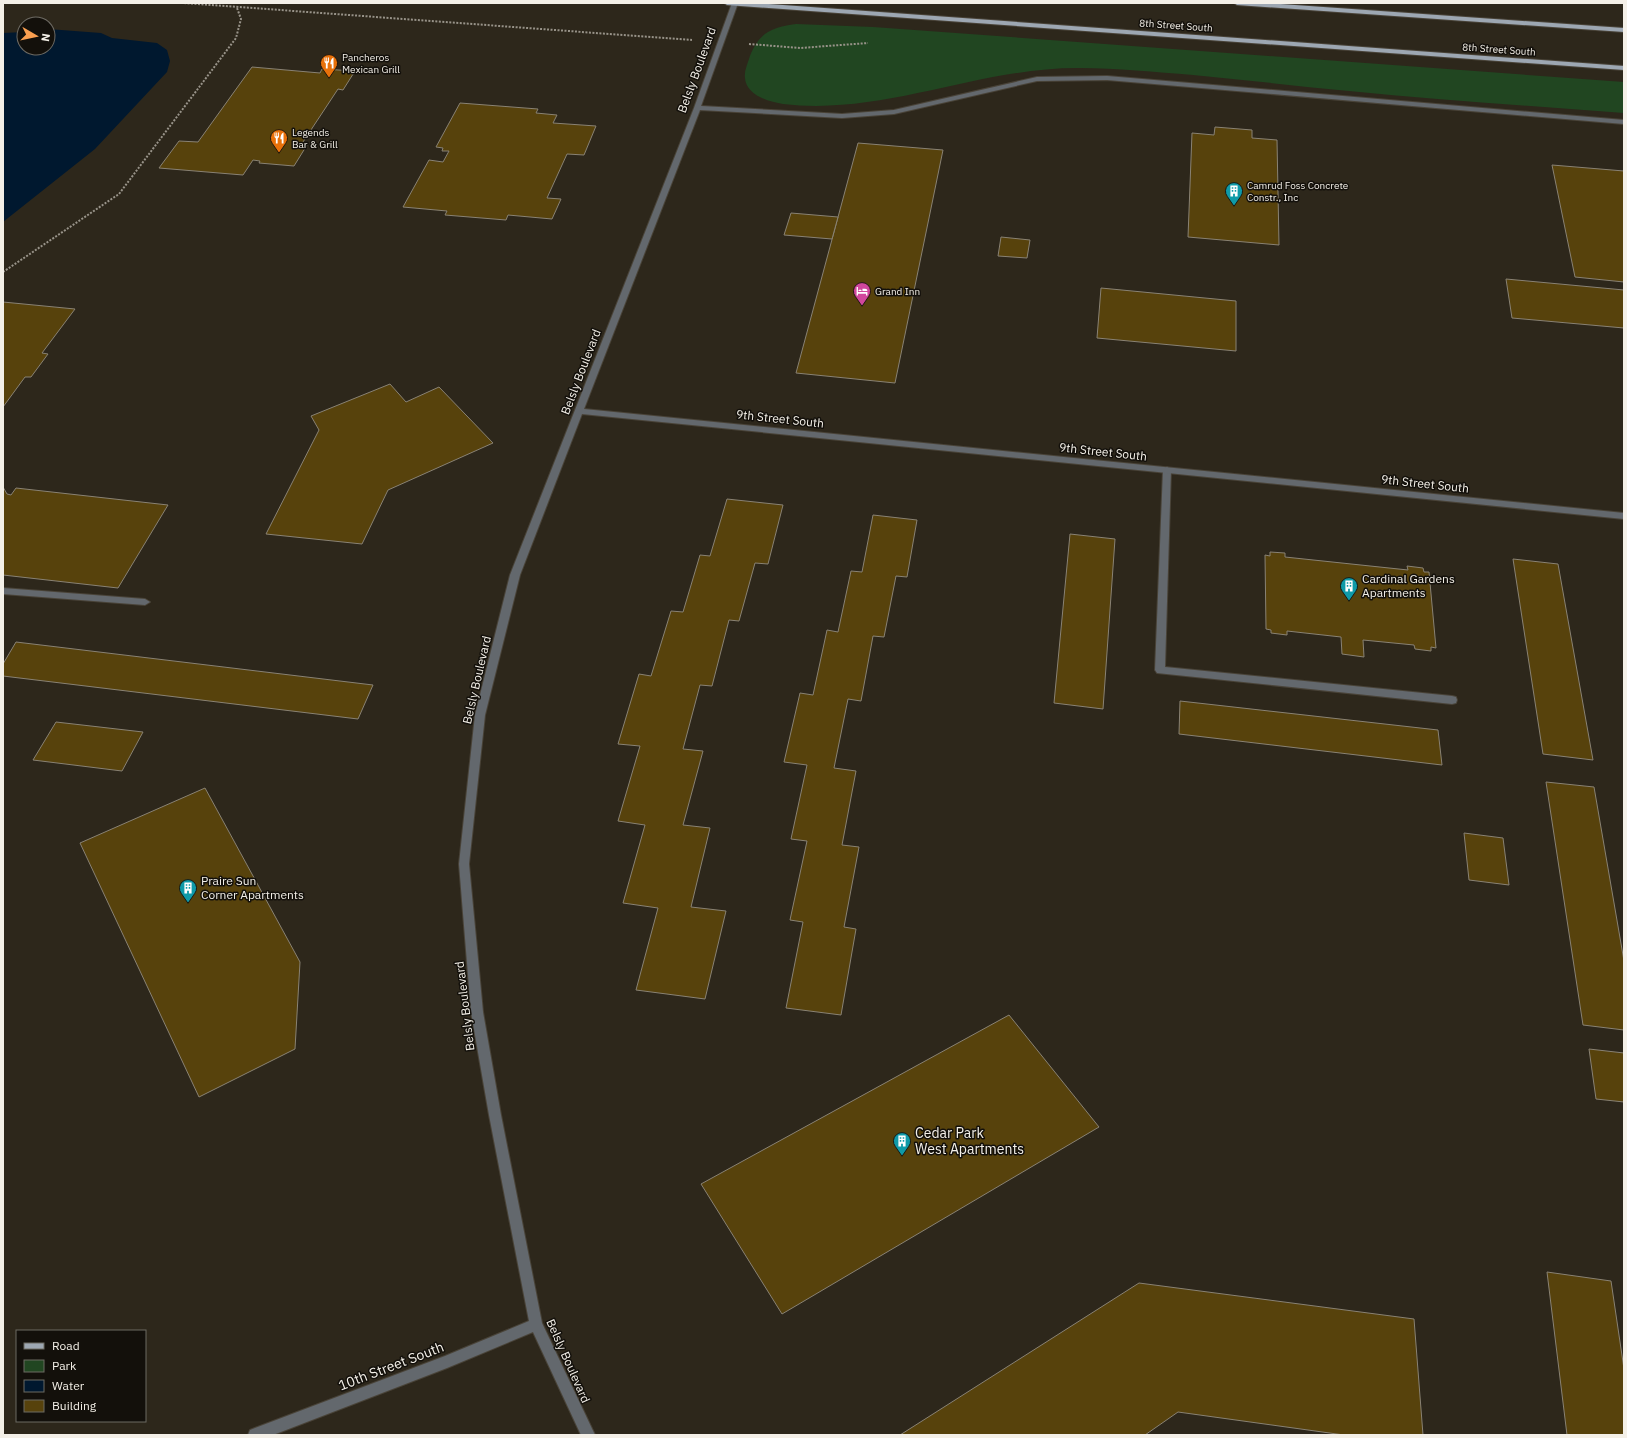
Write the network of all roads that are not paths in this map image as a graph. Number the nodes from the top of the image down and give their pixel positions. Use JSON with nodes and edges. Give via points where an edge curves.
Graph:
{"nodes":[{"id":1,"x":732,"y":3,"type":"edge"},
{"id":2,"x":1237,"y":3,"type":"edge"},
{"id":3,"x":1624,"y":30,"type":"edge"},
{"id":4,"x":1624,"y":68,"type":"edge"},
{"id":5,"x":697,"y":108,"type":"junction"},
{"id":6,"x":1624,"y":122,"type":"edge"},
{"id":7,"x":579,"y":411,"type":"junction"},
{"id":8,"x":1167,"y":470,"type":"junction"},
{"id":9,"x":1624,"y":516,"type":"edge"},
{"id":10,"x":3,"y":591,"type":"edge"},
{"id":11,"x":145,"y":602,"type":"dead end"},
{"id":12,"x":1452,"y":700,"type":"dead end"},
{"id":13,"x":536,"y":1324,"type":"junction"},
{"id":14,"x":255,"y":1435,"type":"edge"},
{"id":15,"x":588,"y":1435,"type":"edge"}],
"edges":[{"from":1,"to":4,"type":"main road","name":"8th Street South"},
{"from":1,"to":5,"type":"street","name":"Belsly Boulevard"},
{"from":2,"to":3,"type":"main road"},
{"from":5,"to":6,"type":"street","via":[[842,116],[894,112],[1037,79],[1107,78]]},
{"from":5,"to":7,"type":"street","name":"Belsly Boulevard"},
{"from":7,"to":8,"type":"street","name":"9th Street South"},
{"from":7,"to":13,"type":"street","name":"Belsly Boulevard","via":[[515,576],[480,715],[464,864],[477,1012],[494,1115]]},
{"from":8,"to":9,"type":"street","name":"9th Street South"},
{"from":8,"to":12,"type":"street","via":[[1160,670]]},
{"from":10,"to":11,"type":"street"},
{"from":13,"to":14,"type":"street","name":"10th Street South","via":[[447,1362]]},
{"from":13,"to":15,"type":"street","name":"Belsly Boulevard"}]}
